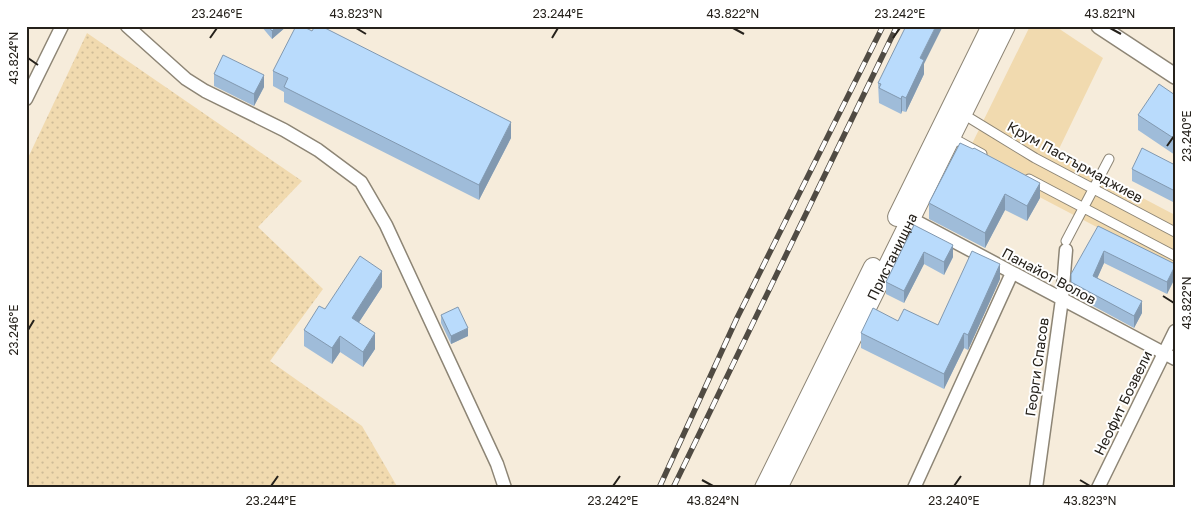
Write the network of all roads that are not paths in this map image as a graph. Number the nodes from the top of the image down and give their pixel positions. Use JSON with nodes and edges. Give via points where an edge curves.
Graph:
{"nodes":[{"id":1,"x":62,"y":26,"type":"edge"},
{"id":2,"x":127,"y":26,"type":"edge"},
{"id":3,"x":991,"y":26,"type":"edge"},
{"id":4,"x":1006,"y":26,"type":"edge"},
{"id":5,"x":1100,"y":26,"type":"edge"},
{"id":6,"x":1175,"y":76,"type":"edge"},
{"id":7,"x":26,"y":99,"type":"edge"},
{"id":8,"x":962,"y":114,"type":"junction"},
{"id":9,"x":951,"y":137,"type":"junction"},
{"id":10,"x":992,"y":159,"type":"edge"},
{"id":11,"x":1109,"y":159,"type":"dead end"},
{"id":12,"x":1017,"y":172,"type":"edge"},
{"id":13,"x":1093,"y":189,"type":"junction"},
{"id":14,"x":1084,"y":208,"type":"junction"},
{"id":15,"x":910,"y":218,"type":"junction"},
{"id":16,"x":1175,"y":232,"type":"edge"},
{"id":17,"x":1066,"y":246,"type":"joint"},
{"id":18,"x":1175,"y":256,"type":"edge"},
{"id":19,"x":1012,"y":273,"type":"junction"},
{"id":20,"x":1062,"y":299,"type":"junction"},
{"id":21,"x":1175,"y":331,"type":"edge"},
{"id":22,"x":1169,"y":356,"type":"edge"},
{"id":23,"x":505,"y":488,"type":"edge"},
{"id":24,"x":764,"y":488,"type":"edge"},
{"id":25,"x":778,"y":488,"type":"edge"},
{"id":26,"x":914,"y":488,"type":"edge"},
{"id":27,"x":1036,"y":488,"type":"edge"},
{"id":28,"x":1098,"y":488,"type":"edge"}],
"edges":[{"from":1,"to":7,"type":"street"},
{"from":2,"to":23,"type":"street","via":[[205,92],[284,130],[361,182],[386,225],[497,464]]},
{"from":3,"to":24,"type":"main road","name":"Пристанищна"},
{"from":4,"to":8,"type":"main road","name":"Пристанищна"},
{"from":5,"to":6,"type":"street"},
{"from":8,"to":9,"type":"main road","name":"Пристанищна"},
{"from":8,"to":13,"type":"street","name":"Крум Пастърмаджиев"},
{"from":9,"to":10,"type":"street"},
{"from":9,"to":15,"type":"main road","name":"Пристанищна"},
{"from":11,"to":13,"type":"street"},
{"from":12,"to":14,"type":"street"},
{"from":13,"to":14,"type":"street"},
{"from":13,"to":16,"type":"street","name":"Крум Пастърмаджиев"},
{"from":14,"to":17,"type":"street"},
{"from":14,"to":18,"type":"street"},
{"from":15,"to":19,"type":"street","name":"Панайот Волов"},
{"from":15,"to":25,"type":"main road","name":"Пристанищна"},
{"from":17,"to":20,"type":"street","name":"Георги Спасов"},
{"from":19,"to":20,"type":"street","name":"Панайот Волов"},
{"from":19,"to":26,"type":"street"},
{"from":20,"to":22,"type":"street","name":"Панайот Волов"},
{"from":20,"to":27,"type":"street","name":"Георги Спасов"},
{"from":21,"to":22,"type":"street","name":"Неофит Бозвели"},
{"from":22,"to":28,"type":"street","name":"Неофит Бозвели"}]}
